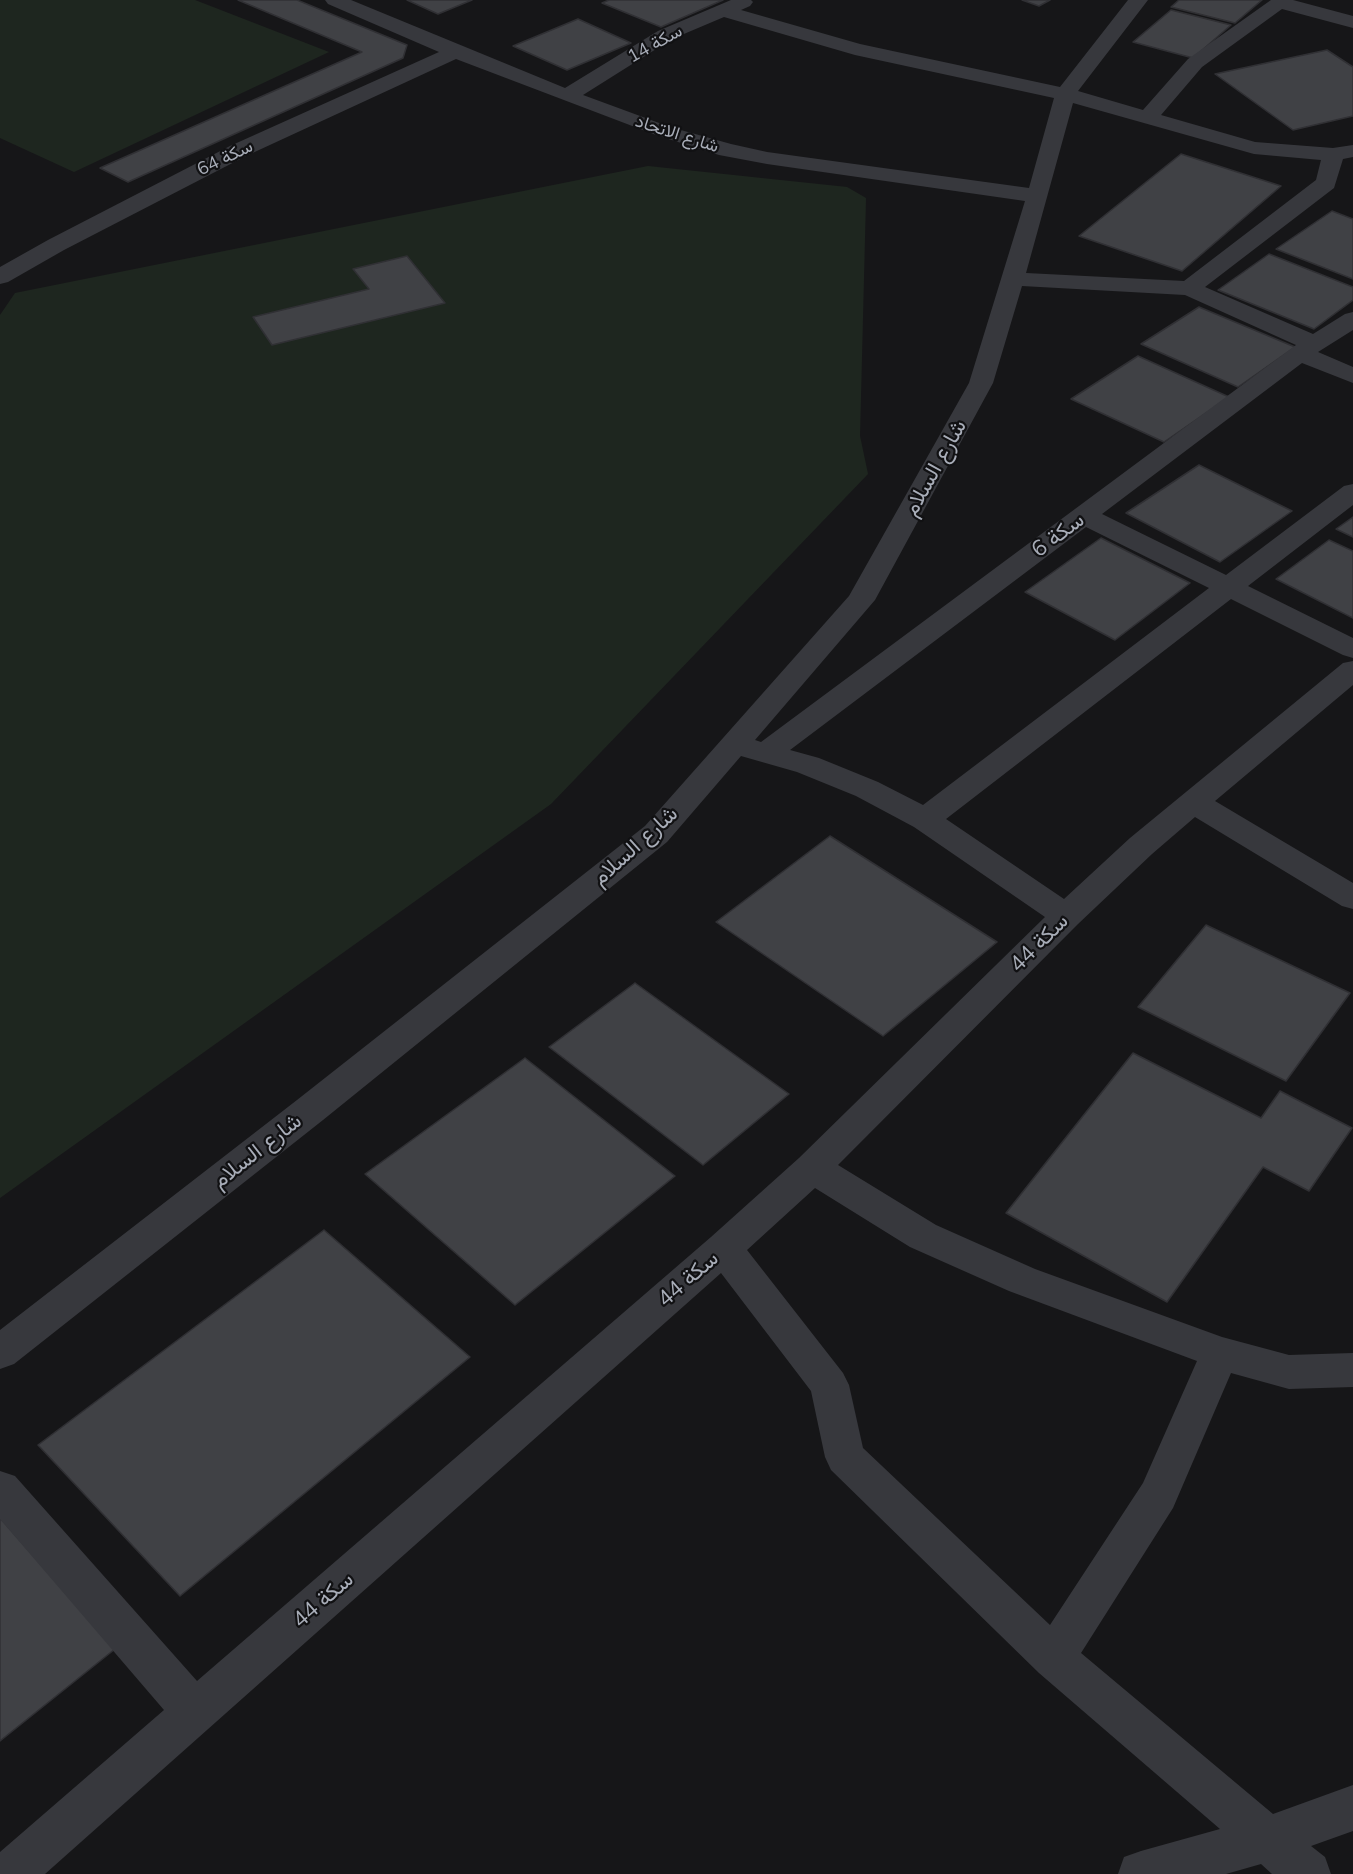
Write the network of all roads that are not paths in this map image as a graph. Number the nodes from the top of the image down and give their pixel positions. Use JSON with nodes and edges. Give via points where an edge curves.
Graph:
{"nodes":[{"id":1,"x":335,"y":0,"type":"edge"},
{"id":2,"x":747,"y":0,"type":"edge"},
{"id":3,"x":1281,"y":1,"type":"edge"},
{"id":4,"x":1147,"y":4,"type":"edge"},
{"id":5,"x":723,"y":11,"type":"junction"},
{"id":6,"x":1353,"y":22,"type":"edge"},
{"id":7,"x":456,"y":52,"type":"junction"},
{"id":8,"x":1065,"y":94,"type":"junction"},
{"id":9,"x":567,"y":96,"type":"junction"},
{"id":10,"x":1087,"y":99,"type":"junction"},
{"id":11,"x":1147,"y":118,"type":"junction"},
{"id":12,"x":1055,"y":128,"type":"junction"},
{"id":13,"x":1343,"y":153,"type":"edge"},
{"id":14,"x":1038,"y":196,"type":"junction"},
{"id":15,"x":2,"y":275,"type":"edge"},
{"id":16,"x":1012,"y":279,"type":"junction"},
{"id":17,"x":1189,"y":288,"type":"junction"},
{"id":18,"x":1353,"y":319,"type":"edge"},
{"id":19,"x":1308,"y":349,"type":"junction"},
{"id":20,"x":1353,"y":376,"type":"edge"},
{"id":21,"x":1353,"y":492,"type":"edge"},
{"id":22,"x":1083,"y":515,"type":"junction"},
{"id":23,"x":1227,"y":588,"type":"junction"},
{"id":24,"x":1353,"y":650,"type":"edge"},
{"id":25,"x":1353,"y":670,"type":"edge"},
{"id":26,"x":735,"y":744,"type":"junction"},
{"id":27,"x":765,"y":754,"type":"junction"},
{"id":28,"x":1195,"y":803,"type":"junction"},
{"id":29,"x":925,"y":819,"type":"junction"},
{"id":30,"x":1353,"y":898,"type":"edge"},
{"id":31,"x":1066,"y":916,"type":"junction"},
{"id":32,"x":812,"y":1168,"type":"junction"},
{"id":33,"x":724,"y":1248,"type":"junction"},
{"id":34,"x":0,"y":1352,"type":"edge"},
{"id":35,"x":1220,"y":1353,"type":"junction"},
{"id":36,"x":1353,"y":1370,"type":"edge"},
{"id":37,"x":0,"y":1489,"type":"edge"},
{"id":38,"x":1054,"y":1658,"type":"junction"},
{"id":39,"x":195,"y":1712,"type":"junction"},
{"id":40,"x":1353,"y":1808,"type":"edge"},
{"id":41,"x":1266,"y":1840,"type":"junction"},
{"id":42,"x":10,"y":1874,"type":"edge"},
{"id":43,"x":1141,"y":1874,"type":"edge"},
{"id":44,"x":1308,"y":1874,"type":"edge"}],
"edges":[{"from":1,"to":7,"type":"street","name":"شارع الاتحاد"},
{"from":2,"to":5,"type":"street","name":"سكة 14"},
{"from":3,"to":6,"type":"street"},
{"from":3,"to":11,"type":"street","via":[[1195,63]]},
{"from":4,"to":8,"type":"street","name":"شارع السلام"},
{"from":4,"to":10,"type":"street","name":"شارع السلام","via":[[1131,35]]},
{"from":5,"to":8,"type":"street","via":[[855,49]]},
{"from":5,"to":9,"type":"street","name":"سكة 14","via":[[665,35]]},
{"from":7,"to":9,"type":"street","name":"شارع الاتحاد"},
{"from":7,"to":15,"type":"street","name":"سكة 64","via":[[237,151]]},
{"from":8,"to":10,"type":"street"},
{"from":8,"to":12,"type":"street","name":"شارع السلام"},
{"from":9,"to":14,"type":"street","name":"شارع الاتحاد","via":[[727,150]]},
{"from":10,"to":11,"type":"street"},
{"from":10,"to":12,"type":"street","name":"شارع السلام"},
{"from":11,"to":13,"type":"street","via":[[1254,148]]},
{"from":12,"to":14,"type":"street","name":"شارع السلام"},
{"from":13,"to":17,"type":"street","via":[[1326,183]]},
{"from":14,"to":16,"type":"street","name":"شارع السلام"},
{"from":16,"to":17,"type":"street"},
{"from":16,"to":26,"type":"street","name":"شارع السلام","via":[[981,383],[861,600]]},
{"from":17,"to":19,"type":"street"},
{"from":18,"to":19,"type":"street","name":"سكة 6"},
{"from":19,"to":20,"type":"street"},
{"from":19,"to":22,"type":"street","name":"سكة 6"},
{"from":21,"to":23,"type":"street"},
{"from":22,"to":23,"type":"street"},
{"from":22,"to":27,"type":"street","name":"سكة 6"},
{"from":23,"to":24,"type":"street"},
{"from":23,"to":29,"type":"street"},
{"from":25,"to":28,"type":"street","name":"سكة 44"},
{"from":26,"to":27,"type":"street"},
{"from":26,"to":34,"type":"street","name":"شارع السلام","via":[[656,834]]},
{"from":27,"to":29,"type":"street","via":[[808,765]]},
{"from":28,"to":30,"type":"street"},
{"from":28,"to":31,"type":"street","name":"سكة 44","via":[[1141,846]]},
{"from":29,"to":31,"type":"street"},
{"from":31,"to":32,"type":"street","name":"سكة 44"},
{"from":32,"to":33,"type":"street","name":"سكة 44"},
{"from":32,"to":35,"type":"street","via":[[923,1236],[1022,1280]]},
{"from":33,"to":38,"type":"street","via":[[829,1385],[845,1457]]},
{"from":33,"to":39,"type":"street","name":"سكة 44"},
{"from":35,"to":36,"type":"street","via":[[1289,1372]]},
{"from":35,"to":38,"type":"street","via":[[1158,1495]]},
{"from":37,"to":39,"type":"street"},
{"from":38,"to":41,"type":"street"},
{"from":39,"to":42,"type":"street","name":"سكة 44"},
{"from":40,"to":41,"type":"street"},
{"from":41,"to":43,"type":"street"},
{"from":41,"to":44,"type":"street"}]}
